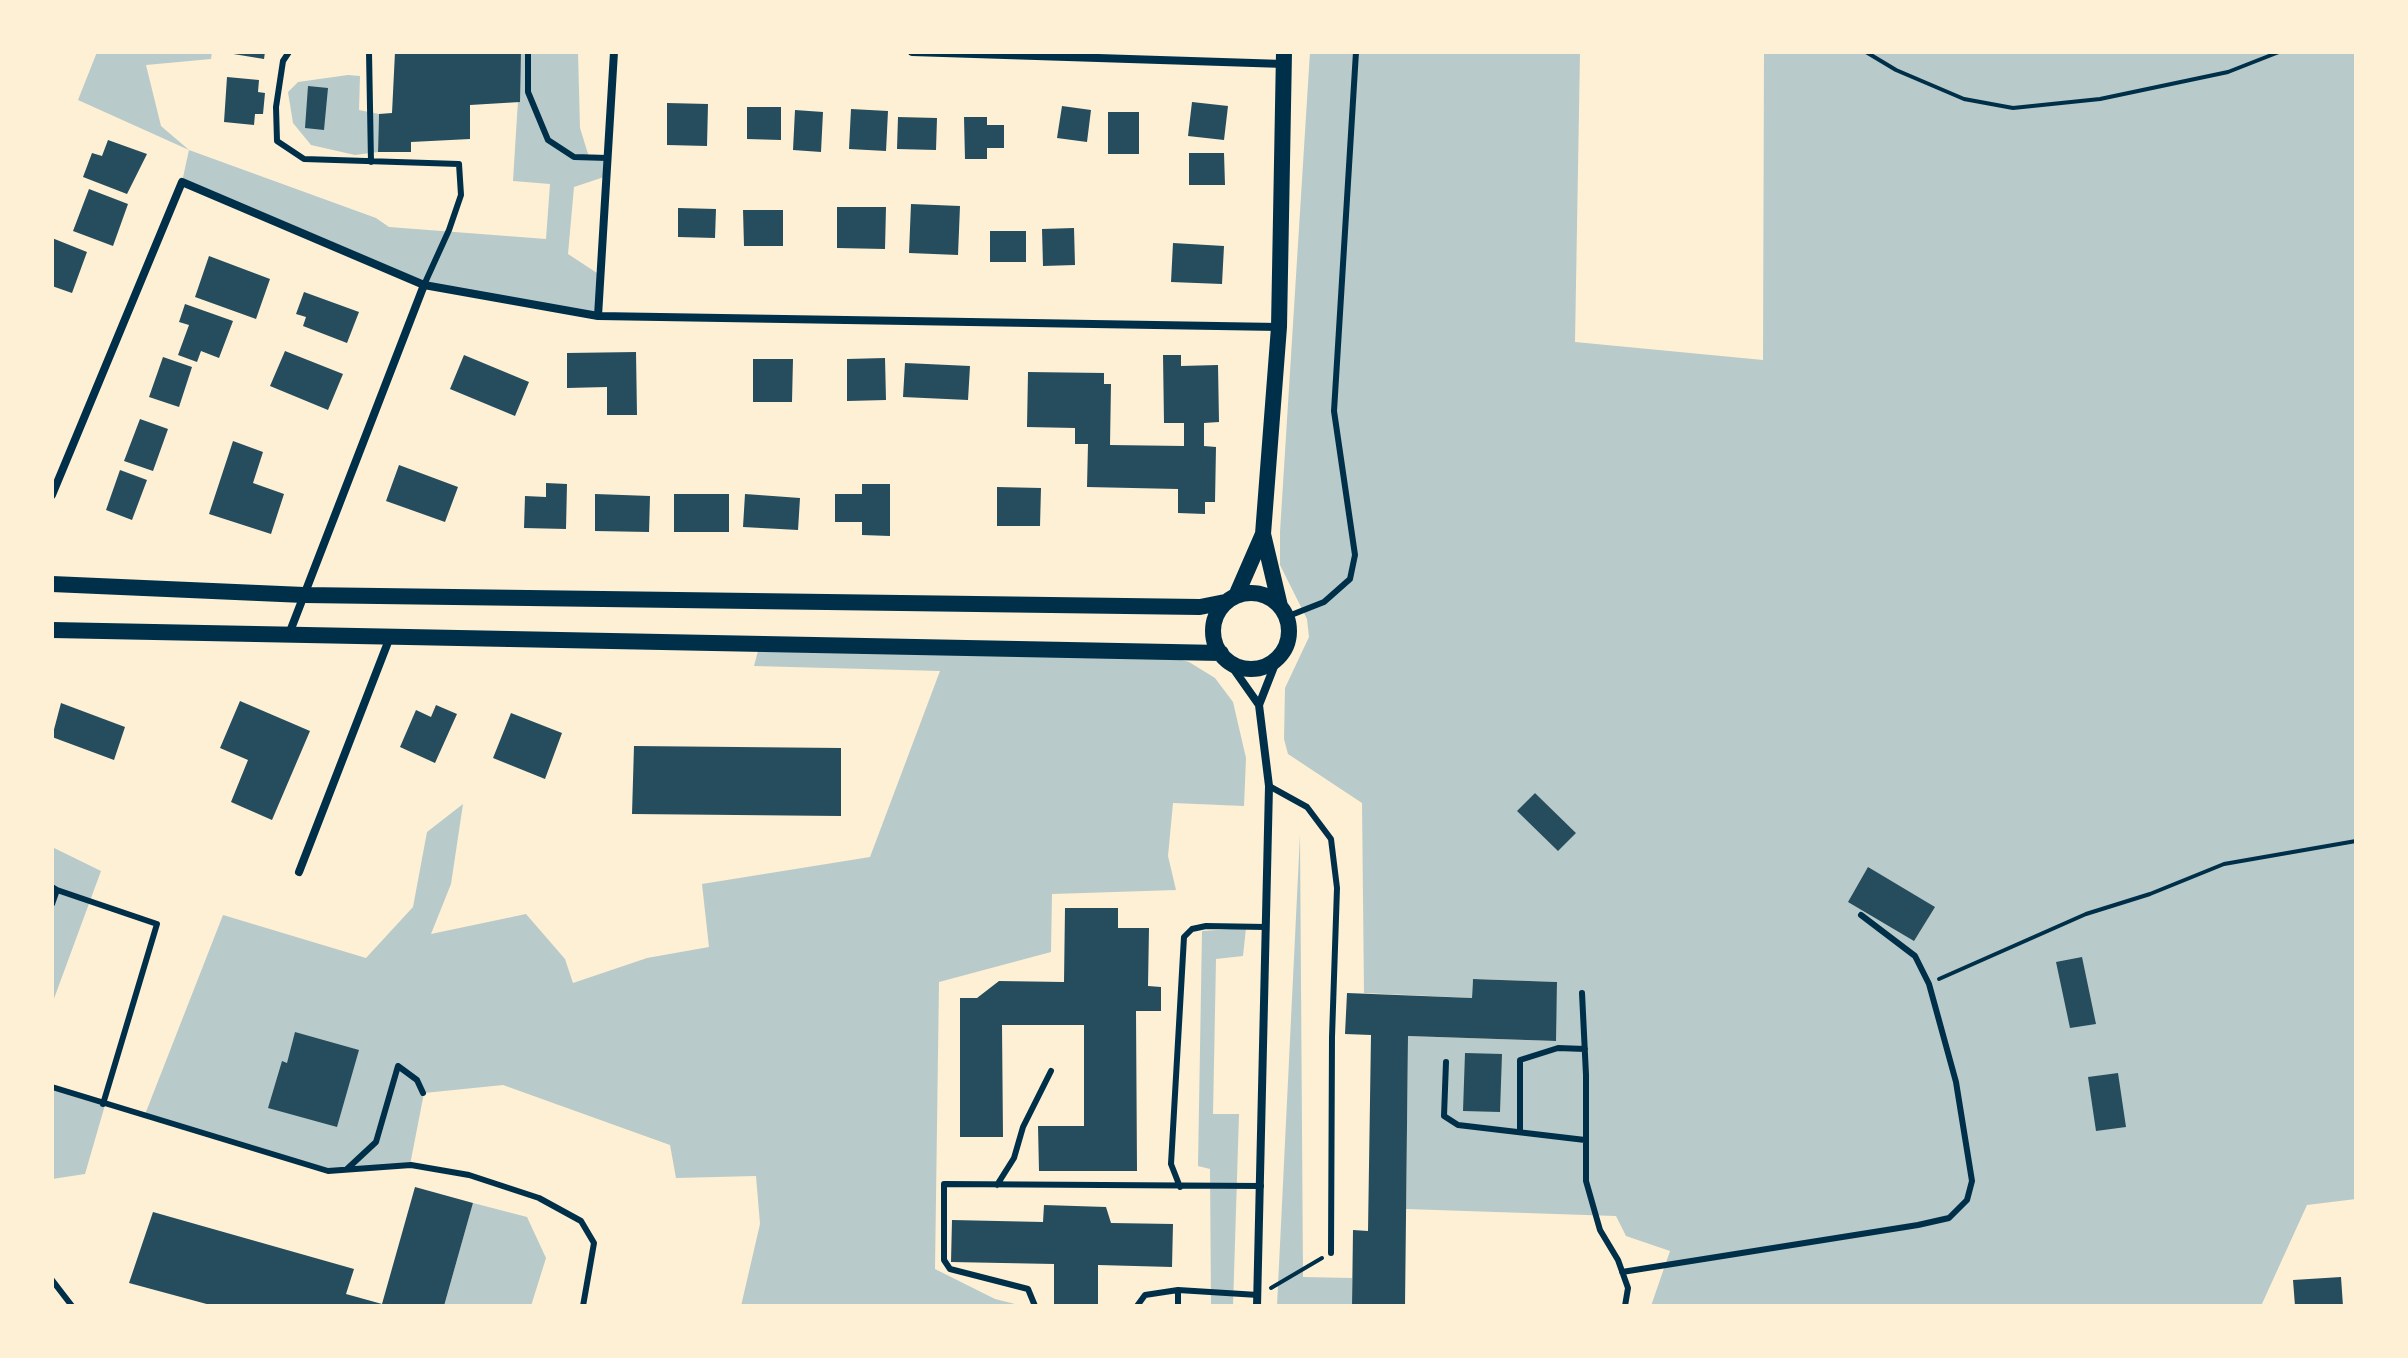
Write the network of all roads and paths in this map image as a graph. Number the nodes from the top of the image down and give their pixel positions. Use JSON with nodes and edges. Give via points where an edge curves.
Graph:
{"nodes":[{"id":1,"x":289,"y":52,"type":"edge"},
{"id":2,"x":369,"y":52,"type":"edge"},
{"id":3,"x":528,"y":52,"type":"edge"},
{"id":4,"x":614,"y":52,"type":"edge"},
{"id":5,"x":912,"y":52,"type":"edge"},
{"id":6,"x":1356,"y":52,"type":"edge"},
{"id":7,"x":1866,"y":52,"type":"edge"},
{"id":8,"x":2279,"y":52,"type":"edge"},
{"id":9,"x":1284,"y":58,"type":"edge"},
{"id":10,"x":608,"y":158,"type":"junction"},
{"id":11,"x":371,"y":162,"type":"junction"},
{"id":12,"x":424,"y":285,"type":"junction"},
{"id":13,"x":598,"y":316,"type":"junction"},
{"id":14,"x":1279,"y":327,"type":"junction"},
{"id":15,"x":52,"y":495,"type":"edge"},
{"id":16,"x":1263,"y":534,"type":"junction"},
{"id":17,"x":52,"y":584,"type":"edge"},
{"id":18,"x":304,"y":595,"type":"junction"},
{"id":19,"x":1231,"y":599,"type":"junction"},
{"id":20,"x":1283,"y":612,"type":"junction"},
{"id":21,"x":52,"y":630,"type":"edge"},
{"id":22,"x":289,"y":634,"type":"junction"},
{"id":23,"x":391,"y":636,"type":"junction"},
{"id":24,"x":1224,"y":657,"type":"junction"},
{"id":25,"x":1277,"y":659,"type":"junction"},
{"id":26,"x":1259,"y":705,"type":"junction"},
{"id":27,"x":1269,"y":786,"type":"junction"},
{"id":28,"x":2356,"y":841,"type":"edge"},
{"id":29,"x":299,"y":872,"type":"dead end"},
{"id":30,"x":54,"y":889,"type":"edge"},
{"id":31,"x":52,"y":904,"type":"edge"},
{"id":32,"x":1861,"y":915,"type":"dead end"},
{"id":33,"x":1266,"y":927,"type":"junction"},
{"id":34,"x":1929,"y":984,"type":"junction"},
{"id":35,"x":1582,"y":993,"type":"dead end"},
{"id":36,"x":1585,"y":1049,"type":"junction"},
{"id":37,"x":1446,"y":1062,"type":"dead end"},
{"id":38,"x":1051,"y":1071,"type":"dead end"},
{"id":39,"x":52,"y":1087,"type":"edge"},
{"id":40,"x":423,"y":1093,"type":"dead end"},
{"id":41,"x":103,"y":1104,"type":"junction"},
{"id":42,"x":1520,"y":1131,"type":"junction"},
{"id":43,"x":1585,"y":1140,"type":"junction"},
{"id":44,"x":347,"y":1169,"type":"junction"},
{"id":45,"x":997,"y":1185,"type":"junction"},
{"id":46,"x":1261,"y":1186,"type":"junction"},
{"id":47,"x":1180,"y":1187,"type":"junction"},
{"id":48,"x":1331,"y":1253,"type":"joint"},
{"id":49,"x":1622,"y":1272,"type":"junction"},
{"id":50,"x":52,"y":1280,"type":"edge"},
{"id":51,"x":1178,"y":1290,"type":"junction"},
{"id":52,"x":1258,"y":1295,"type":"junction"},
{"id":53,"x":72,"y":1306,"type":"edge"},
{"id":54,"x":583,"y":1306,"type":"edge"},
{"id":55,"x":1035,"y":1306,"type":"edge"},
{"id":56,"x":1137,"y":1306,"type":"edge"},
{"id":57,"x":1178,"y":1306,"type":"edge"},
{"id":58,"x":1257,"y":1306,"type":"edge"},
{"id":59,"x":1625,"y":1306,"type":"edge"}],
"edges":[{"from":1,"to":11,"type":"lane","via":[[276,107],[277,141],[304,159]]},
{"from":2,"to":11,"type":"lane"},
{"from":3,"to":10,"type":"lane","via":[[528,92],[548,140],[574,157]]},
{"from":4,"to":10,"type":"street"},
{"from":5,"to":9,"type":"street"},
{"from":6,"to":20,"type":"lane","via":[[1334,411],[1355,555],[1350,579],[1324,602]]},
{"from":7,"to":8,"type":"path","via":[[1964,99],[2013,108],[2100,99],[2228,72]]},
{"from":9,"to":14,"type":"main road"},
{"from":10,"to":13,"type":"street"},
{"from":11,"to":12,"type":"lane","via":[[459,164],[461,195]]},
{"from":12,"to":13,"type":"street"},
{"from":12,"to":15,"type":"street","via":[[182,182]]},
{"from":12,"to":18,"type":"street"},
{"from":13,"to":14,"type":"street"},
{"from":14,"to":16,"type":"main road"},
{"from":16,"to":19,"type":"main road"},
{"from":16,"to":20,"type":"main road"},
{"from":17,"to":18,"type":"main road"},
{"from":18,"to":19,"type":"main road","via":[[1200,607]]},
{"from":18,"to":22,"type":"street"},
{"from":19,"to":20,"type":"main road","via":[[1262,594]]},
{"from":19,"to":24,"type":"main road","via":[[1218,611],[1213,630]]},
{"from":20,"to":25,"type":"main road","via":[[1286,645]]},
{"from":21,"to":22,"type":"main road"},
{"from":22,"to":23,"type":"main road"},
{"from":23,"to":24,"type":"main road"},
{"from":23,"to":29,"type":"street"},
{"from":24,"to":25,"type":"main road","via":[[1251,669]]},
{"from":24,"to":26,"type":"street"},
{"from":25,"to":26,"type":"street"},
{"from":26,"to":27,"type":"street"},
{"from":27,"to":33,"type":"street"},
{"from":27,"to":48,"type":"lane","via":[[1307,807],[1331,839],[1336,876]]},
{"from":28,"to":34,"type":"path","via":[[2224,864],[2086,914]]},
{"from":30,"to":31,"type":"lane"},
{"from":30,"to":41,"type":"lane","via":[[157,924]]},
{"from":32,"to":34,"type":"lane","via":[[1915,956]]},
{"from":33,"to":46,"type":"street"},
{"from":33,"to":47,"type":"lane","via":[[1206,926],[1184,937],[1171,1164]]},
{"from":34,"to":49,"type":"lane","via":[[1956,1082],[1972,1181],[1967,1200],[1949,1218]]},
{"from":35,"to":36,"type":"lane"},
{"from":36,"to":42,"type":"lane","via":[[1558,1048],[1520,1060]]},
{"from":36,"to":43,"type":"lane"},
{"from":37,"to":42,"type":"lane","via":[[1444,1116],[1458,1125]]},
{"from":38,"to":45,"type":"lane"},
{"from":39,"to":41,"type":"lane"},
{"from":40,"to":44,"type":"lane","via":[[417,1080],[398,1066],[376,1142]]},
{"from":41,"to":44,"type":"lane","via":[[328,1171]]},
{"from":42,"to":43,"type":"lane"},
{"from":43,"to":49,"type":"lane","via":[[1586,1181],[1600,1230]]},
{"from":44,"to":54,"type":"lane","via":[[411,1165],[469,1175],[539,1198],[581,1221],[594,1243]]},
{"from":45,"to":47,"type":"lane"},
{"from":45,"to":55,"type":"lane","via":[[944,1184],[944,1260],[950,1269],[1028,1289]]},
{"from":46,"to":47,"type":"lane"},
{"from":46,"to":52,"type":"street"},
{"from":48,"to":52,"type":"path"},
{"from":49,"to":59,"type":"lane","via":[[1628,1288]]},
{"from":50,"to":53,"type":"lane"},
{"from":51,"to":52,"type":"lane"},
{"from":51,"to":56,"type":"lane","via":[[1145,1295]]},
{"from":51,"to":57,"type":"lane"},
{"from":52,"to":58,"type":"street"}]}
